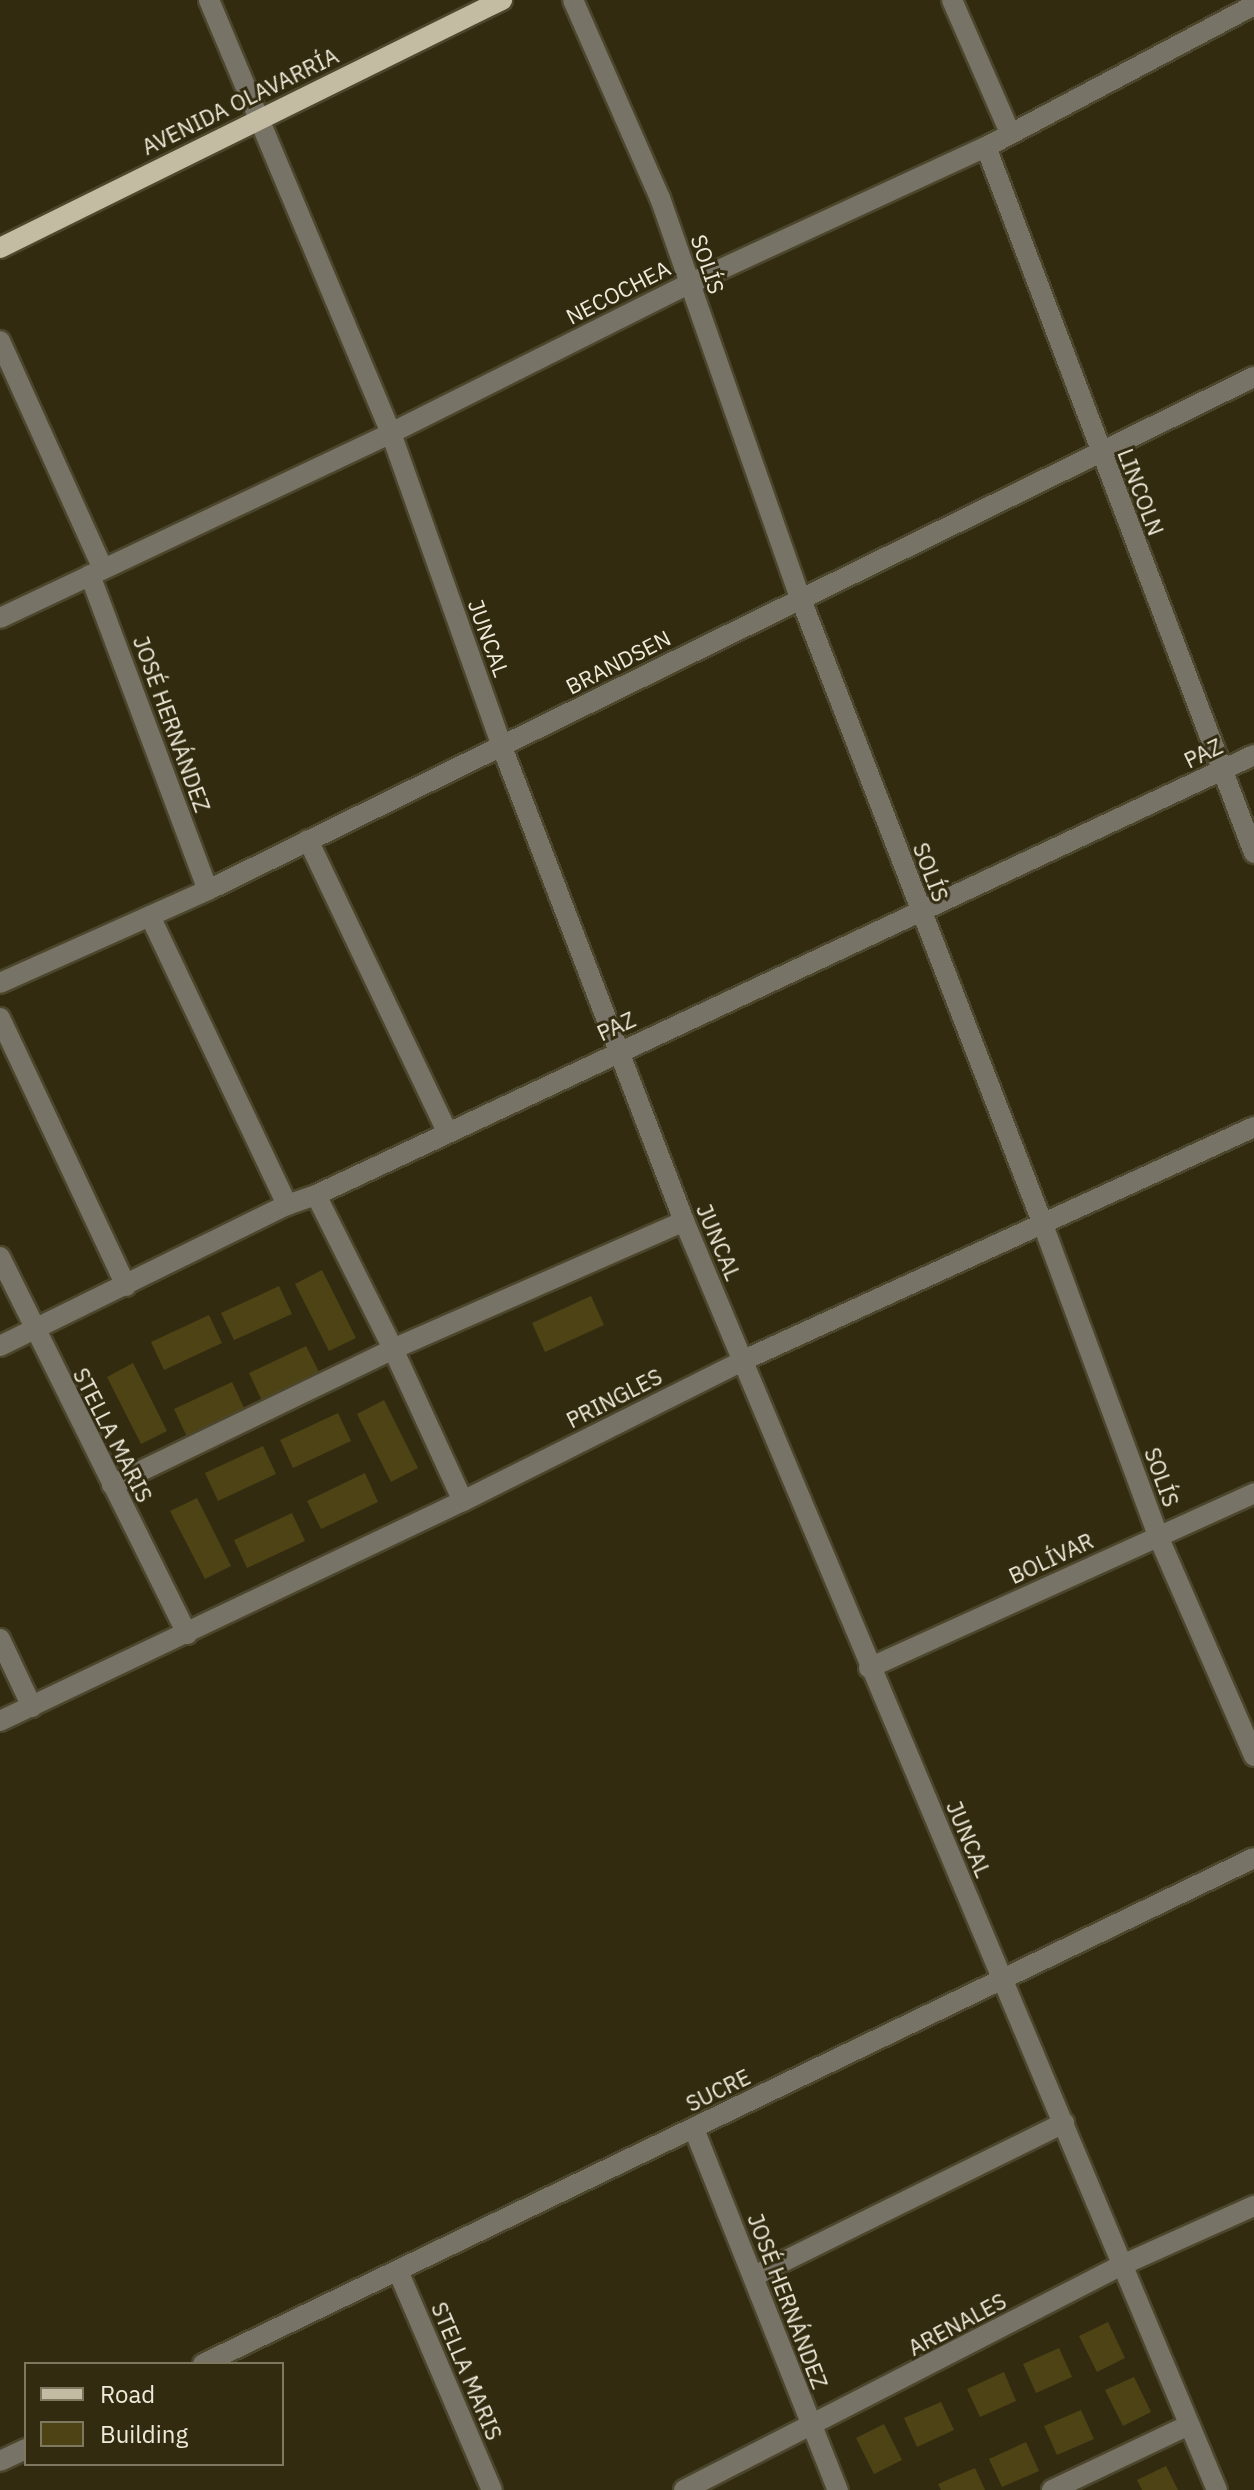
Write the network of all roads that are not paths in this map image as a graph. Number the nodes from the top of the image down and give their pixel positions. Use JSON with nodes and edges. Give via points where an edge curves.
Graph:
{"nodes":[{"id":1,"x":209,"y":0,"type":"edge"},
{"id":2,"x":502,"y":0,"type":"edge"},
{"id":3,"x":573,"y":0,"type":"edge"},
{"id":4,"x":952,"y":0,"type":"edge"},
{"id":5,"x":1254,"y":5,"type":"edge"},
{"id":6,"x":257,"y":118,"type":"junction"},
{"id":7,"x":1010,"y":133,"type":"junction"},
{"id":8,"x":986,"y":147,"type":"junction"},
{"id":9,"x":0,"y":248,"type":"edge"},
{"id":10,"x":689,"y":284,"type":"junction"},
{"id":11,"x":0,"y":341,"type":"edge"},
{"id":12,"x":1254,"y":377,"type":"edge"},
{"id":13,"x":391,"y":433,"type":"junction"},
{"id":14,"x":1099,"y":451,"type":"junction"},
{"id":15,"x":97,"y":572,"type":"junction"},
{"id":16,"x":800,"y":597,"type":"junction"},
{"id":17,"x":0,"y":618,"type":"edge"},
{"id":18,"x":502,"y":747,"type":"junction"},
{"id":19,"x":1254,"y":755,"type":"edge"},
{"id":20,"x":1223,"y":770,"type":"junction"},
{"id":21,"x":308,"y":840,"type":"junction"},
{"id":22,"x":1254,"y":853,"type":"edge"},
{"id":23,"x":208,"y":890,"type":"junction"},
{"id":24,"x":921,"y":913,"type":"junction"},
{"id":25,"x":150,"y":916,"type":"junction"},
{"id":26,"x":0,"y":983,"type":"edge"},
{"id":27,"x":0,"y":1018,"type":"edge"},
{"id":28,"x":617,"y":1052,"type":"junction"},
{"id":29,"x":1254,"y":1127,"type":"edge"},
{"id":30,"x":447,"y":1131,"type":"junction"},
{"id":31,"x":316,"y":1195,"type":"junction"},
{"id":32,"x":287,"y":1205,"type":"junction"},
{"id":33,"x":684,"y":1221,"type":"junction"},
{"id":34,"x":1042,"y":1222,"type":"junction"},
{"id":35,"x":0,"y":1257,"type":"edge"},
{"id":36,"x":126,"y":1286,"type":"junction"},
{"id":37,"x":34,"y":1331,"type":"junction"},
{"id":38,"x":0,"y":1346,"type":"edge"},
{"id":39,"x":393,"y":1349,"type":"junction"},
{"id":40,"x":744,"y":1360,"type":"junction"},
{"id":41,"x":112,"y":1485,"type":"junction"},
{"id":42,"x":1254,"y":1493,"type":"edge"},
{"id":43,"x":463,"y":1501,"type":"junction"},
{"id":44,"x":1158,"y":1536,"type":"junction"},
{"id":45,"x":187,"y":1634,"type":"junction"},
{"id":46,"x":0,"y":1639,"type":"edge"},
{"id":47,"x":869,"y":1668,"type":"junction"},
{"id":48,"x":32,"y":1707,"type":"junction"},
{"id":49,"x":0,"y":1721,"type":"edge"},
{"id":50,"x":1254,"y":1756,"type":"edge"},
{"id":51,"x":1254,"y":1858,"type":"edge"},
{"id":52,"x":1003,"y":1979,"type":"junction"},
{"id":53,"x":1064,"y":2123,"type":"junction"},
{"id":54,"x":694,"y":2129,"type":"junction"},
{"id":55,"x":1254,"y":2206,"type":"edge"},
{"id":56,"x":1122,"y":2265,"type":"junction"},
{"id":57,"x":398,"y":2271,"type":"junction"},
{"id":58,"x":754,"y":2276,"type":"junction"},
{"id":59,"x":207,"y":2362,"type":"edge"},
{"id":60,"x":1189,"y":2425,"type":"junction"},
{"id":61,"x":811,"y":2427,"type":"junction"},
{"id":62,"x":24,"y":2450,"type":"edge"},
{"id":63,"x":0,"y":2461,"type":"edge"},
{"id":64,"x":492,"y":2490,"type":"edge"},
{"id":65,"x":684,"y":2490,"type":"edge"},
{"id":66,"x":838,"y":2490,"type":"edge"},
{"id":67,"x":1052,"y":2490,"type":"edge"},
{"id":68,"x":1217,"y":2490,"type":"edge"}],
"edges":[{"from":1,"to":6,"type":"street","name":"JUNCAL"},
{"from":2,"to":6,"type":"main road","name":"AVENIDA OLAVARRÍA"},
{"from":3,"to":10,"type":"street","name":"SOLÍS","via":[[660,198]]},
{"from":4,"to":7,"type":"street"},
{"from":5,"to":7,"type":"street","name":"NECOCHEA"},
{"from":6,"to":9,"type":"main road","name":"AVENIDA OLAVARRÍA"},
{"from":6,"to":13,"type":"street","name":"JUNCAL"},
{"from":7,"to":8,"type":"street","name":"NECOCHEA"},
{"from":8,"to":10,"type":"street","name":"NECOCHEA"},
{"from":8,"to":14,"type":"street","name":"LINCOLN"},
{"from":10,"to":13,"type":"street","name":"NECOCHEA"},
{"from":10,"to":16,"type":"street","name":"SOLÍS"},
{"from":11,"to":15,"type":"street","name":"JOSÉ HERNÁNDEZ"},
{"from":12,"to":14,"type":"street","name":"BRANDSEN"},
{"from":13,"to":15,"type":"street","name":"NECOCHEA"},
{"from":13,"to":18,"type":"street","name":"JUNCAL"},
{"from":14,"to":16,"type":"street","name":"BRANDSEN"},
{"from":14,"to":20,"type":"street","name":"LINCOLN"},
{"from":15,"to":17,"type":"street","name":"NECOCHEA"},
{"from":15,"to":23,"type":"street","name":"JOSÉ HERNÁNDEZ"},
{"from":16,"to":18,"type":"street","name":"BRANDSEN"},
{"from":16,"to":24,"type":"street","name":"SOLÍS"},
{"from":18,"to":21,"type":"street","name":"BRANDSEN"},
{"from":18,"to":28,"type":"street","name":"JUNCAL"},
{"from":19,"to":20,"type":"street","name":"PAZ"},
{"from":20,"to":22,"type":"street","name":"LINCOLN"},
{"from":20,"to":24,"type":"street","name":"PAZ"},
{"from":21,"to":23,"type":"street","name":"BRANDSEN"},
{"from":21,"to":30,"type":"street"},
{"from":23,"to":25,"type":"street","name":"BRANDSEN"},
{"from":24,"to":28,"type":"street","name":"PAZ"},
{"from":24,"to":34,"type":"street","name":"SOLÍS"},
{"from":25,"to":26,"type":"street","name":"BRANDSEN"},
{"from":25,"to":32,"type":"street"},
{"from":27,"to":36,"type":"street"},
{"from":28,"to":30,"type":"street","name":"PAZ"},
{"from":28,"to":33,"type":"street","name":"JUNCAL"},
{"from":29,"to":34,"type":"street","name":"PRINGLES"},
{"from":30,"to":31,"type":"street","name":"PAZ"},
{"from":31,"to":32,"type":"street","name":"PAZ"},
{"from":31,"to":39,"type":"street"},
{"from":32,"to":36,"type":"street","name":"PAZ"},
{"from":33,"to":39,"type":"street"},
{"from":33,"to":40,"type":"street","name":"JUNCAL"},
{"from":34,"to":40,"type":"street","name":"PRINGLES"},
{"from":34,"to":44,"type":"street","name":"SOLÍS"},
{"from":35,"to":37,"type":"street","name":"STELLA MARIS"},
{"from":36,"to":37,"type":"street","name":"PAZ"},
{"from":37,"to":38,"type":"street","name":"PAZ"},
{"from":37,"to":41,"type":"street","name":"STELLA MARIS"},
{"from":39,"to":41,"type":"street"},
{"from":39,"to":43,"type":"street"},
{"from":40,"to":43,"type":"street","name":"PRINGLES"},
{"from":40,"to":47,"type":"street","name":"JUNCAL"},
{"from":41,"to":45,"type":"street","name":"STELLA MARIS"},
{"from":42,"to":44,"type":"street","name":"BOLÍVAR"},
{"from":43,"to":45,"type":"street","name":"PRINGLES"},
{"from":44,"to":47,"type":"street","name":"BOLÍVAR"},
{"from":44,"to":50,"type":"street","name":"SOLÍS"},
{"from":45,"to":48,"type":"street","name":"PRINGLES"},
{"from":46,"to":48,"type":"street"},
{"from":47,"to":52,"type":"street","name":"JUNCAL"},
{"from":48,"to":49,"type":"street","name":"PRINGLES"},
{"from":51,"to":52,"type":"street","name":"SUCRE"},
{"from":52,"to":53,"type":"street","name":"JUNCAL"},
{"from":52,"to":54,"type":"street","name":"SUCRE"},
{"from":53,"to":56,"type":"street","name":"JUNCAL"},
{"from":53,"to":58,"type":"street"},
{"from":54,"to":57,"type":"street","name":"SUCRE"},
{"from":54,"to":58,"type":"street","name":"JOSÉ HERNÁNDEZ"},
{"from":55,"to":56,"type":"street","name":"ARENALES"},
{"from":56,"to":60,"type":"street","name":"JUNCAL"},
{"from":56,"to":61,"type":"street","name":"ARENALES"},
{"from":57,"to":59,"type":"street","name":"SUCRE"},
{"from":57,"to":64,"type":"street","name":"STELLA MARIS"},
{"from":58,"to":61,"type":"street","name":"JOSÉ HERNÁNDEZ"},
{"from":60,"to":67,"type":"street"},
{"from":60,"to":68,"type":"street","name":"JUNCAL"},
{"from":61,"to":65,"type":"street","name":"ARENALES"},
{"from":61,"to":66,"type":"street","name":"JOSÉ HERNÁNDEZ"},
{"from":62,"to":63,"type":"street"}]}
